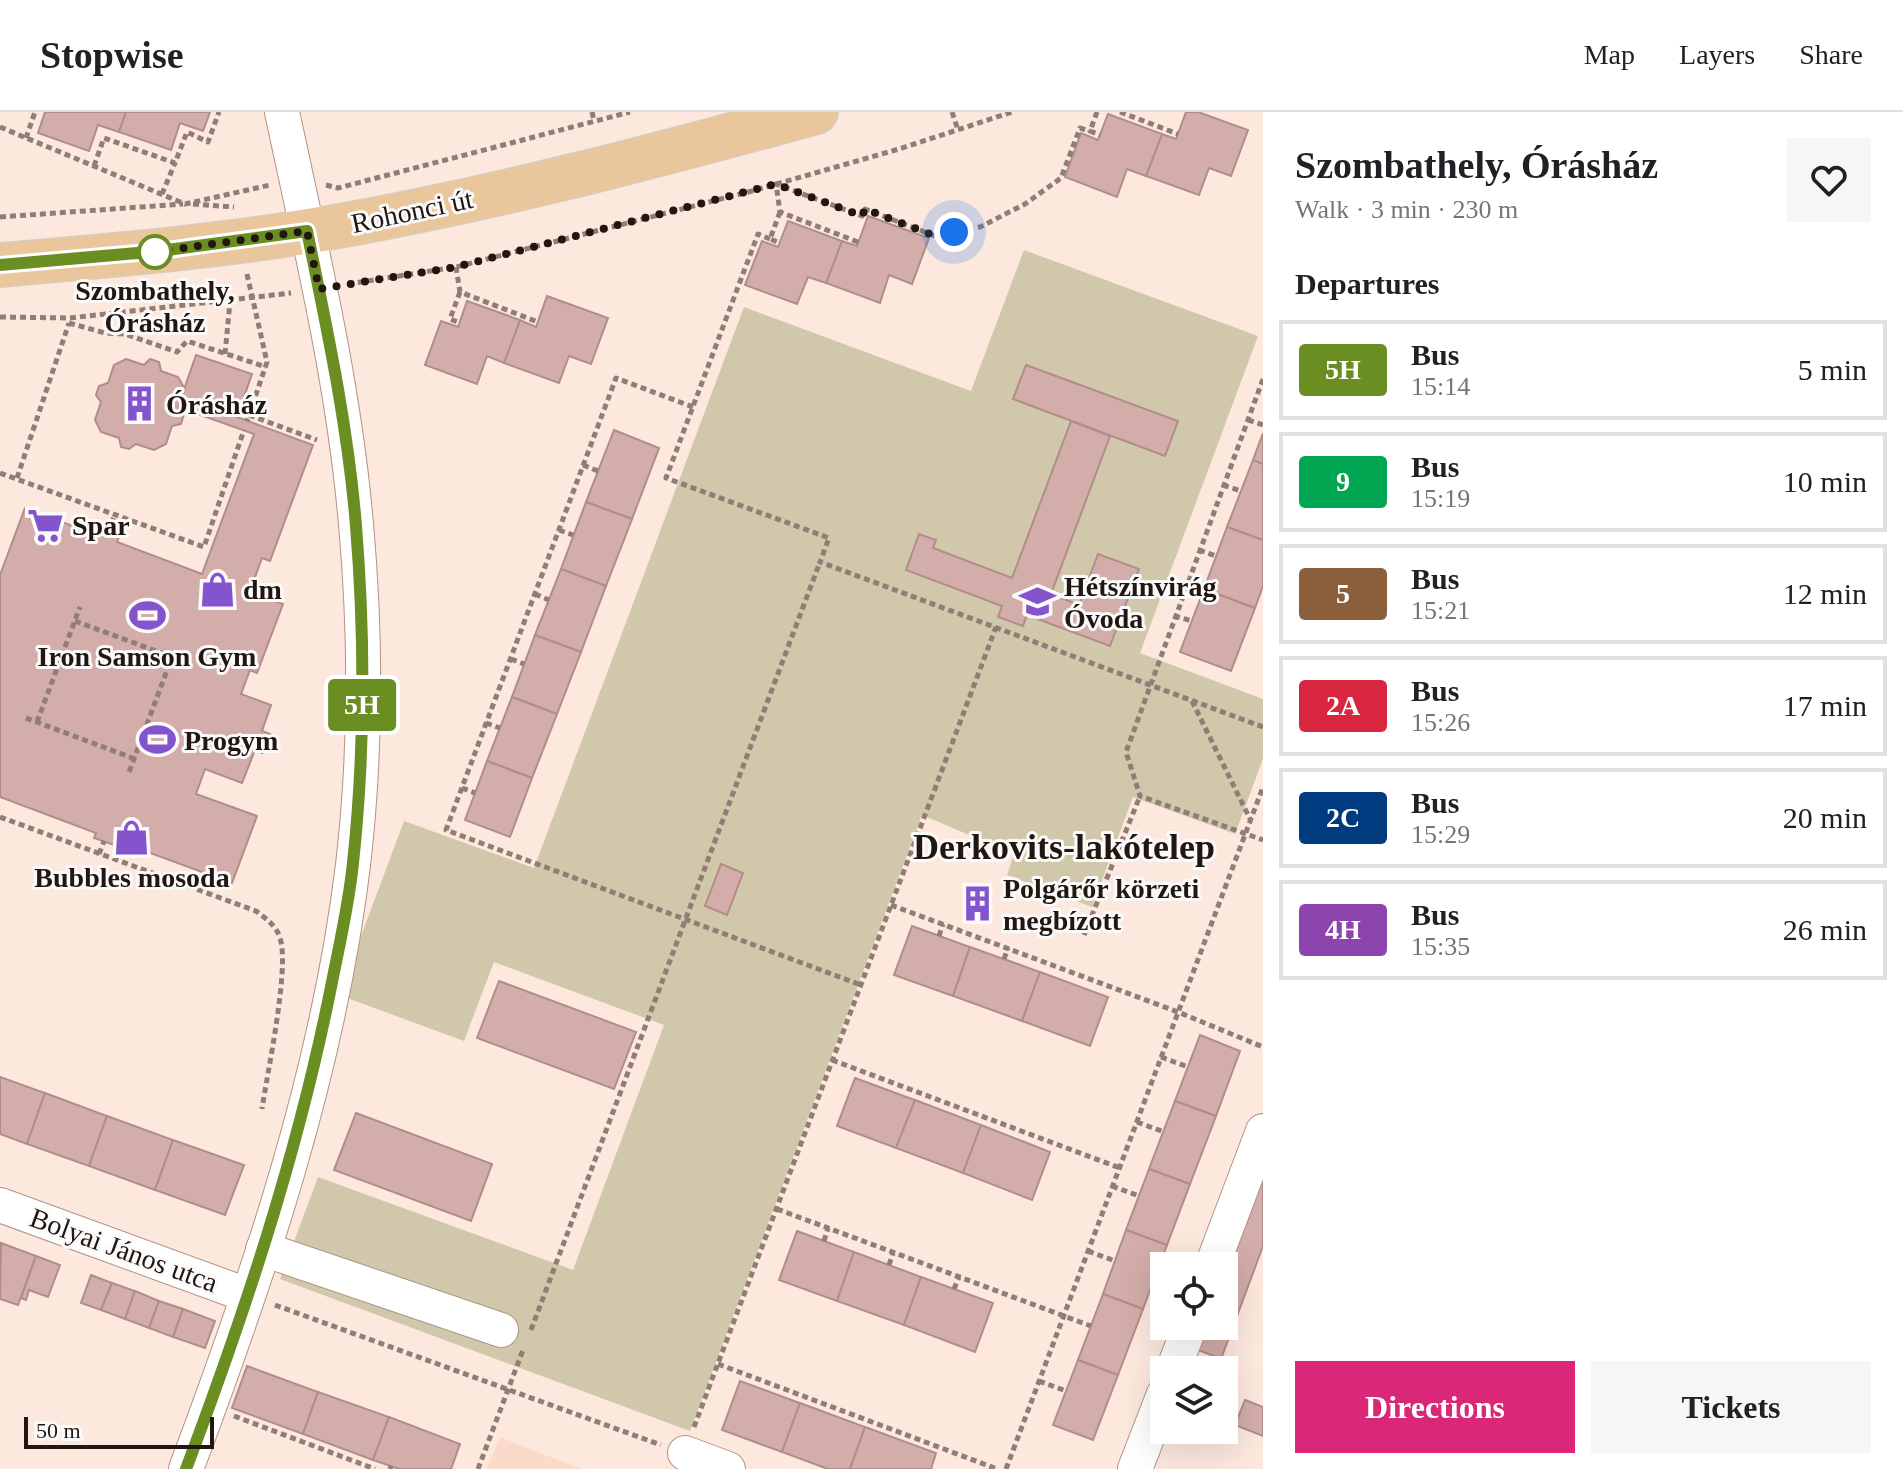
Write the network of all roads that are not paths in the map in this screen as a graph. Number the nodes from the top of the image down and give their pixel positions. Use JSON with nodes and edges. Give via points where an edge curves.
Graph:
{"nodes":[{"id":1,"x":282,"y":112,"type":"edge"},
{"id":2,"x":816,"y":112,"type":"edge"},
{"id":3,"x":307,"y":231,"type":"junction"},
{"id":4,"x":0,"y":265,"type":"edge"},
{"id":5,"x":1263,"y":1131,"type":"edge"},
{"id":6,"x":0,"y":1205,"type":"edge"},
{"id":7,"x":263,"y":1249,"type":"junction"},
{"id":8,"x":1217,"y":1252,"type":"edge"},
{"id":9,"x":247,"y":1295,"type":"junction"},
{"id":10,"x":501,"y":1330,"type":"dead end"},
{"id":11,"x":1150,"y":1430,"type":"edge"},
{"id":12,"x":685,"y":1453,"type":"road end"},
{"id":13,"x":186,"y":1469,"type":"edge"},
{"id":14,"x":728,"y":1469,"type":"edge"},
{"id":15,"x":1135,"y":1469,"type":"edge"}],
"edges":[{"from":1,"to":3,"type":"street"},
{"from":2,"to":3,"type":"main road","name":"Rohonci út","via":[[529,187]]},
{"from":3,"to":4,"type":"main road","name":"Rohonci út"},
{"from":3,"to":7,"type":"street","via":[[346,434],[356,525],[362,629],[358,801],[351,879],[321,1041]]},
{"from":5,"to":8,"type":"street"},
{"from":6,"to":9,"type":"street","name":"Bolyai János utca"},
{"from":7,"to":9,"type":"street"},
{"from":7,"to":10,"type":"street"},
{"from":9,"to":13,"type":"street"},
{"from":11,"to":15,"type":"street"},
{"from":12,"to":14,"type":"street"}]}
